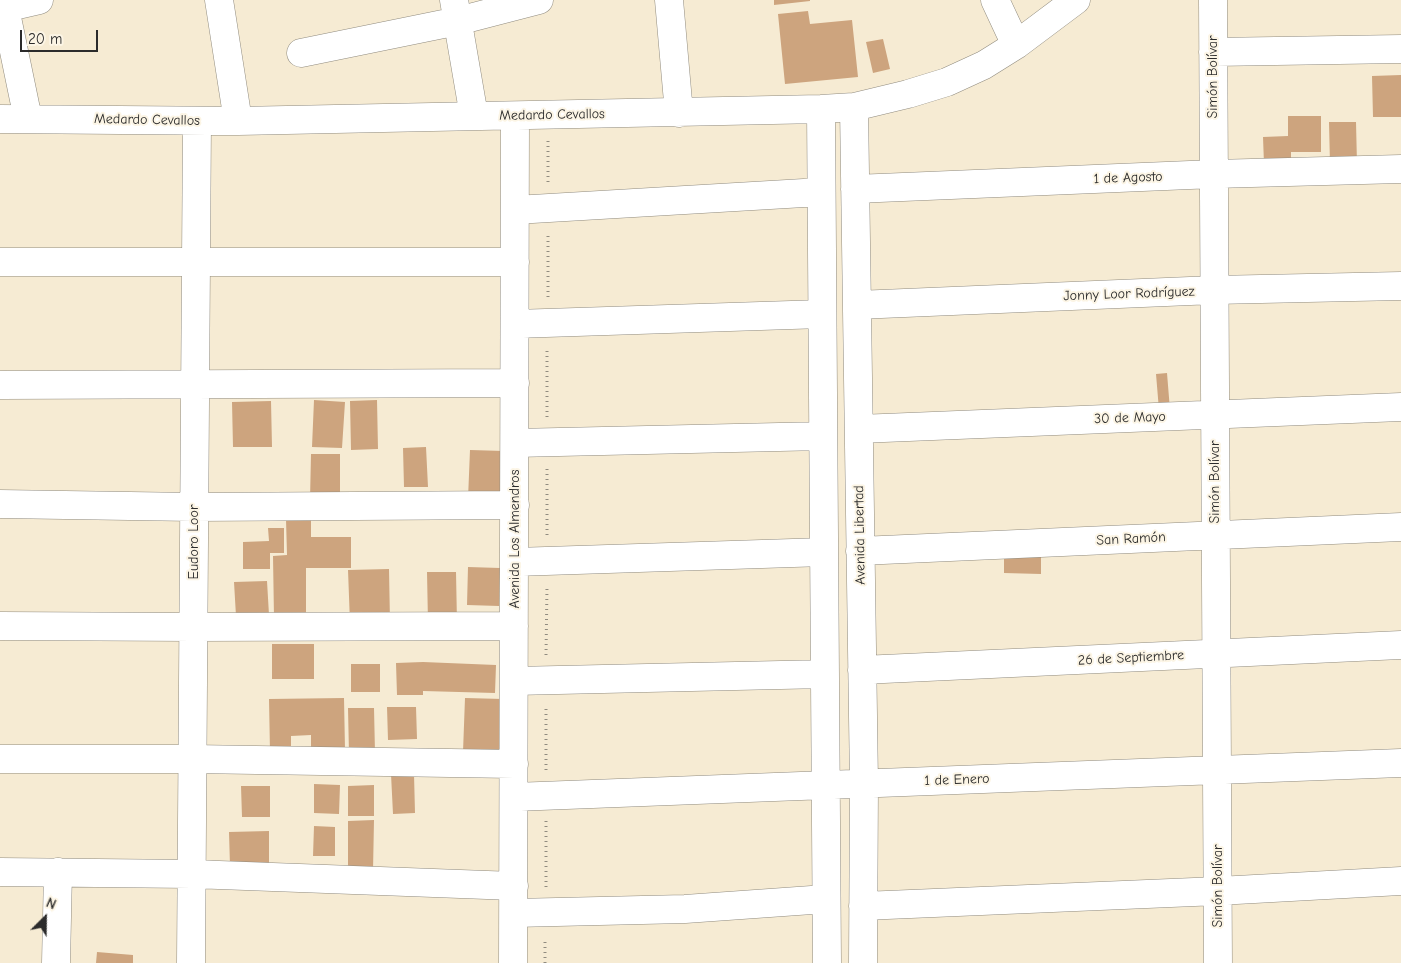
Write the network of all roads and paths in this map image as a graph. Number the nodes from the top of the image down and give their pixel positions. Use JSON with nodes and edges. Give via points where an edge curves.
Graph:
{"nodes":[{"id":1,"x":39,"y":0,"type":"edge"},
{"id":2,"x":219,"y":0,"type":"edge"},
{"id":3,"x":538,"y":0,"type":"edge"},
{"id":4,"x":670,"y":0,"type":"edge"},
{"id":5,"x":995,"y":0,"type":"edge"},
{"id":6,"x":1076,"y":0,"type":"edge"},
{"id":7,"x":1213,"y":0,"type":"edge"},
{"id":8,"x":2,"y":5,"type":"edge"},
{"id":9,"x":456,"y":10,"type":"edge"},
{"id":10,"x":1016,"y":45,"type":"junction"},
{"id":11,"x":1401,"y":49,"type":"edge"},
{"id":12,"x":1213,"y":52,"type":"junction"},
{"id":13,"x":301,"y":53,"type":"dead end"},
{"id":14,"x":854,"y":107,"type":"junction"},
{"id":15,"x":821,"y":109,"type":"junction"},
{"id":16,"x":679,"y":112,"type":"junction"},
{"id":17,"x":474,"y":116,"type":"junction"},
{"id":18,"x":515,"y":116,"type":"junction"},
{"id":19,"x":28,"y":119,"type":"junction"},
{"id":20,"x":0,"y":120,"type":"edge"},
{"id":21,"x":197,"y":121,"type":"junction"},
{"id":22,"x":238,"y":122,"type":"junction"},
{"id":23,"x":1401,"y":169,"type":"edge"},
{"id":24,"x":1214,"y":174,"type":"junction"},
{"id":25,"x":855,"y":189,"type":"junction"},
{"id":26,"x":821,"y":192,"type":"junction"},
{"id":27,"x":515,"y":210,"type":"junction"},
{"id":28,"x":0,"y":262,"type":"edge"},
{"id":29,"x":196,"y":262,"type":"junction"},
{"id":30,"x":515,"y":262,"type":"junction"},
{"id":31,"x":1401,"y":286,"type":"edge"},
{"id":32,"x":1214,"y":290,"type":"junction"},
{"id":33,"x":857,"y":305,"type":"junction"},
{"id":34,"x":822,"y":314,"type":"junction"},
{"id":35,"x":515,"y":324,"type":"junction"},
{"id":36,"x":515,"y":383,"type":"junction"},
{"id":37,"x":195,"y":384,"type":"junction"},
{"id":38,"x":0,"y":385,"type":"edge"},
{"id":39,"x":1401,"y":407,"type":"edge"},
{"id":40,"x":1215,"y":414,"type":"junction"},
{"id":41,"x":859,"y":430,"type":"junction"},
{"id":42,"x":823,"y":436,"type":"junction"},
{"id":43,"x":515,"y":443,"type":"junction"},
{"id":44,"x":0,"y":504,"type":"edge"},
{"id":45,"x":515,"y":505,"type":"junction"},
{"id":46,"x":194,"y":507,"type":"junction"},
{"id":47,"x":1401,"y":527,"type":"edge"},
{"id":48,"x":1216,"y":535,"type":"junction"},
{"id":49,"x":860,"y":551,"type":"junction"},
{"id":50,"x":824,"y":552,"type":"junction"},
{"id":51,"x":515,"y":562,"type":"junction"},
{"id":52,"x":0,"y":626,"type":"edge"},
{"id":53,"x":514,"y":626,"type":"junction"},
{"id":54,"x":193,"y":627,"type":"junction"},
{"id":55,"x":1401,"y":645,"type":"edge"},
{"id":56,"x":1217,"y":654,"type":"junction"},
{"id":57,"x":862,"y":670,"type":"junction"},
{"id":58,"x":825,"y":674,"type":"junction"},
{"id":59,"x":514,"y":681,"type":"junction"},
{"id":60,"x":0,"y":759,"type":"edge"},
{"id":61,"x":192,"y":759,"type":"junction"},
{"id":62,"x":1401,"y":762,"type":"edge"},
{"id":63,"x":514,"y":764,"type":"junction"},
{"id":64,"x":1217,"y":770,"type":"junction"},
{"id":65,"x":864,"y":784,"type":"junction"},
{"id":66,"x":826,"y":785,"type":"junction"},
{"id":67,"x":514,"y":797,"type":"junction"},
{"id":68,"x":0,"y":872,"type":"edge"},
{"id":69,"x":58,"y":872,"type":"junction"},
{"id":70,"x":192,"y":874,"type":"junction"},
{"id":71,"x":1401,"y":881,"type":"edge"},
{"id":72,"x":514,"y":886,"type":"junction"},
{"id":73,"x":1218,"y":891,"type":"junction"},
{"id":74,"x":826,"y":899,"type":"junction"},
{"id":75,"x":863,"y":906,"type":"junction"},
{"id":76,"x":514,"y":913,"type":"junction"},
{"id":77,"x":56,"y":963,"type":"edge"},
{"id":78,"x":191,"y":963,"type":"edge"},
{"id":79,"x":513,"y":963,"type":"edge"},
{"id":80,"x":827,"y":963,"type":"edge"},
{"id":81,"x":863,"y":963,"type":"edge"},
{"id":82,"x":1218,"y":963,"type":"edge"}],
"edges":[{"from":1,"to":8,"type":"street"},
{"from":2,"to":22,"type":"street"},
{"from":3,"to":9,"type":"street"},
{"from":4,"to":16,"type":"street"},
{"from":5,"to":10,"type":"street"},
{"from":6,"to":10,"type":"street","name":"Medardo Cevallos"},
{"from":7,"to":12,"type":"street","name":"Simón Bolívar"},
{"from":8,"to":19,"type":"street"},
{"from":9,"to":13,"type":"street"},
{"from":9,"to":17,"type":"street"},
{"from":10,"to":14,"type":"street","name":"Medardo Cevallos","via":[[984,65],[947,82]]},
{"from":11,"to":12,"type":"street"},
{"from":12,"to":24,"type":"street","name":"Simón Bolívar"},
{"from":14,"to":15,"type":"street","name":"Medardo Cevallos"},
{"from":14,"to":25,"type":"street","name":"Avenida Libertad"},
{"from":15,"to":16,"type":"street","name":"Medardo Cevallos"},
{"from":15,"to":26,"type":"street"},
{"from":16,"to":18,"type":"street","name":"Medardo Cevallos"},
{"from":17,"to":18,"type":"street","name":"Medardo Cevallos"},
{"from":17,"to":22,"type":"street","name":"Medardo Cevallos"},
{"from":18,"to":27,"type":"street","name":"Avenida Los Almendros"},
{"from":19,"to":20,"type":"street","name":"Medardo Cevallos"},
{"from":19,"to":21,"type":"street","name":"Medardo Cevallos"},
{"from":21,"to":22,"type":"street","name":"Medardo Cevallos"},
{"from":21,"to":29,"type":"street","name":"Eudoro Loor"},
{"from":23,"to":24,"type":"street","name":"1 de Agosto"},
{"from":24,"to":25,"type":"street","name":"1 de Agosto"},
{"from":24,"to":32,"type":"street","name":"Simón Bolívar"},
{"from":25,"to":33,"type":"street","name":"Avenida Libertad"},
{"from":26,"to":27,"type":"street"},
{"from":26,"to":34,"type":"street"},
{"from":27,"to":30,"type":"street","name":"Avenida Los Almendros"},
{"from":28,"to":29,"type":"street"},
{"from":29,"to":30,"type":"street"},
{"from":29,"to":37,"type":"street","name":"Eudoro Loor"},
{"from":30,"to":35,"type":"street","name":"Avenida Los Almendros"},
{"from":31,"to":32,"type":"street","name":"Jonny Loor Rodríguez"},
{"from":32,"to":33,"type":"street","name":"Jonny Loor Rodríguez"},
{"from":32,"to":40,"type":"street","name":"Simón Bolívar"},
{"from":33,"to":41,"type":"street","name":"Avenida Libertad"},
{"from":34,"to":35,"type":"street"},
{"from":34,"to":42,"type":"street"},
{"from":35,"to":36,"type":"street","name":"Avenida Los Almendros"},
{"from":36,"to":37,"type":"street"},
{"from":36,"to":43,"type":"street","name":"Avenida Los Almendros"},
{"from":37,"to":38,"type":"street"},
{"from":37,"to":46,"type":"street","name":"Eudoro Loor"},
{"from":39,"to":40,"type":"street","name":"30 de Mayo"},
{"from":40,"to":41,"type":"street","name":"30 de Mayo"},
{"from":40,"to":48,"type":"street","name":"Simón Bolívar"},
{"from":41,"to":49,"type":"street","name":"Avenida Libertad"},
{"from":42,"to":43,"type":"street"},
{"from":42,"to":50,"type":"street"},
{"from":43,"to":45,"type":"street","name":"Avenida Los Almendros"},
{"from":44,"to":46,"type":"street"},
{"from":45,"to":46,"type":"street"},
{"from":45,"to":51,"type":"street","name":"Avenida Los Almendros"},
{"from":46,"to":54,"type":"street","name":"Eudoro Loor"},
{"from":47,"to":48,"type":"street","name":"San Ramón"},
{"from":48,"to":49,"type":"street","name":"San Ramón"},
{"from":48,"to":56,"type":"street","name":"Simón Bolívar"},
{"from":49,"to":57,"type":"street","name":"Avenida Libertad"},
{"from":50,"to":51,"type":"street"},
{"from":50,"to":58,"type":"street"},
{"from":51,"to":53,"type":"street","name":"Avenida Los Almendros"},
{"from":52,"to":54,"type":"street"},
{"from":53,"to":54,"type":"street"},
{"from":53,"to":59,"type":"street","name":"Avenida Los Almendros"},
{"from":54,"to":61,"type":"street","name":"Eudoro Loor"},
{"from":55,"to":56,"type":"street","name":"26 de Septiembre"},
{"from":56,"to":57,"type":"street","name":"26 de Septiembre"},
{"from":56,"to":64,"type":"street","name":"Simón Bolívar"},
{"from":57,"to":65,"type":"street","name":"Avenida Libertad"},
{"from":58,"to":59,"type":"street"},
{"from":58,"to":66,"type":"street"},
{"from":59,"to":63,"type":"street","name":"Avenida Los Almendros"},
{"from":60,"to":61,"type":"street"},
{"from":61,"to":63,"type":"street"},
{"from":61,"to":70,"type":"street","name":"Eudoro Loor"},
{"from":62,"to":64,"type":"street","name":"1 de Enero"},
{"from":63,"to":67,"type":"street","name":"Avenida Los Almendros"},
{"from":64,"to":65,"type":"street","name":"1 de Enero"},
{"from":64,"to":73,"type":"street","name":"Simón Bolívar"},
{"from":65,"to":66,"type":"street","name":"1 de Enero"},
{"from":65,"to":75,"type":"street","name":"Avenida Libertad"},
{"from":66,"to":67,"type":"street","name":"1 de Enero"},
{"from":66,"to":74,"type":"street"},
{"from":67,"to":72,"type":"street","name":"Avenida Los Almendros"},
{"from":68,"to":69,"type":"street"},
{"from":69,"to":70,"type":"street"},
{"from":69,"to":77,"type":"street"},
{"from":70,"to":72,"type":"street"},
{"from":70,"to":78,"type":"street","name":"Eudoro Loor"},
{"from":71,"to":73,"type":"street"},
{"from":72,"to":76,"type":"street","name":"Avenida Los Almendros"},
{"from":73,"to":75,"type":"street"},
{"from":73,"to":82,"type":"street","name":"Simón Bolívar"},
{"from":74,"to":76,"type":"street","via":[[685,909]]},
{"from":74,"to":80,"type":"street"},
{"from":75,"to":81,"type":"street","name":"Avenida Libertad"},
{"from":76,"to":79,"type":"street","name":"Avenida Los Almendros"}]}
